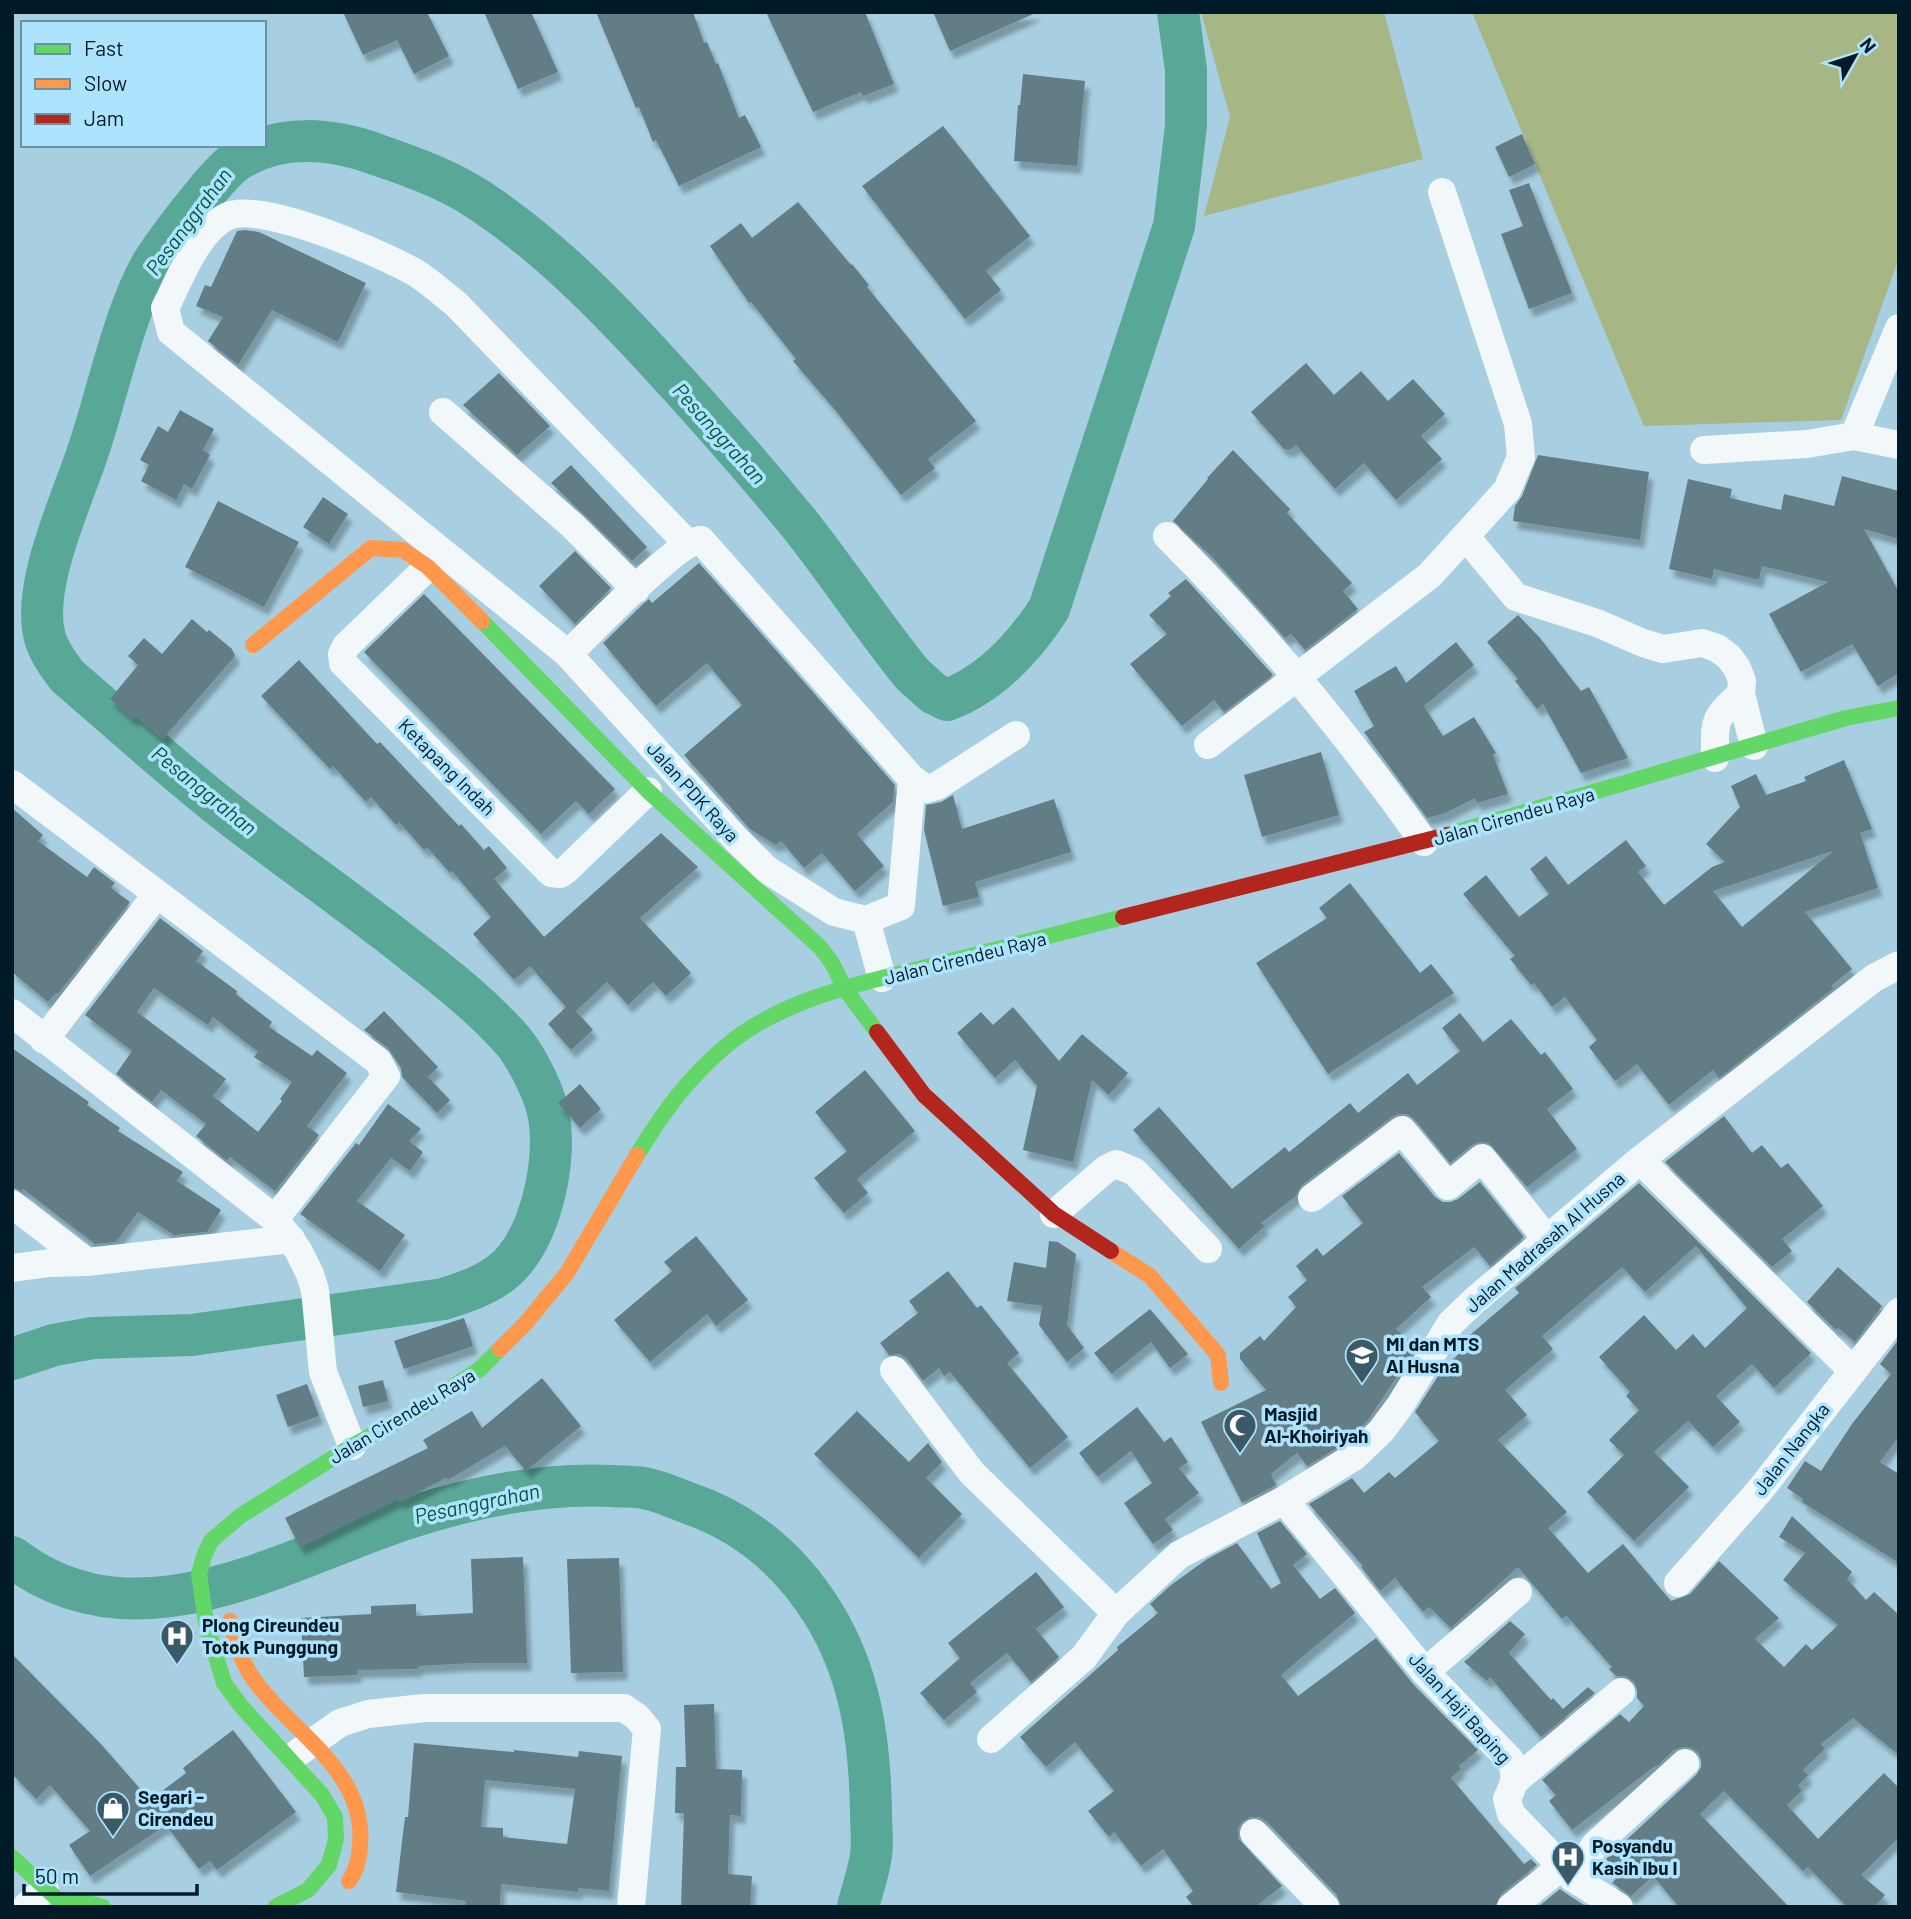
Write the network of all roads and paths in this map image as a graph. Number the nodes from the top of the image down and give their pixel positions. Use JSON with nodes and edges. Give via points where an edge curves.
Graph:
{"nodes":[{"id":1,"x":1442,"y":192,"type":"dead end"},
{"id":2,"x":1899,"y":328,"type":"edge"},
{"id":3,"x":443,"y":412,"type":"dead end"},
{"id":4,"x":1854,"y":436,"type":"junction"},
{"id":5,"x":1899,"y":445,"type":"edge"},
{"id":6,"x":1704,"y":450,"type":"dead end"},
{"id":7,"x":1167,"y":536,"type":"dead end"},
{"id":8,"x":1466,"y":537,"type":"junction"},
{"id":9,"x":688,"y":544,"type":"junction"},
{"id":10,"x":428,"y":567,"type":"junction"},
{"id":11,"x":636,"y":589,"type":"junction"},
{"id":12,"x":253,"y":646,"type":"dead end"},
{"id":13,"x":568,"y":654,"type":"junction"},
{"id":14,"x":1296,"y":677,"type":"junction"},
{"id":15,"x":1741,"y":694,"type":"junction"},
{"id":16,"x":1899,"y":708,"type":"edge"},
{"id":17,"x":1016,"y":735,"type":"dead end"},
{"id":18,"x":1208,"y":745,"type":"dead end"},
{"id":19,"x":1754,"y":746,"type":"junction"},
{"id":20,"x":1715,"y":758,"type":"junction"},
{"id":21,"x":912,"y":779,"type":"junction"},
{"id":22,"x":12,"y":784,"type":"edge"},
{"id":23,"x":648,"y":791,"type":"junction"},
{"id":24,"x":1424,"y":842,"type":"junction"},
{"id":25,"x":157,"y":894,"type":"junction"},
{"id":26,"x":866,"y":920,"type":"junction"},
{"id":27,"x":1899,"y":964,"type":"edge"},
{"id":28,"x":882,"y":978,"type":"junction"},
{"id":29,"x":845,"y":989,"type":"junction"},
{"id":30,"x":12,"y":1013,"type":"edge"},
{"id":31,"x":44,"y":1040,"type":"junction"},
{"id":32,"x":1640,"y":1160,"type":"junction"},
{"id":33,"x":1312,"y":1198,"type":"dead end"},
{"id":34,"x":12,"y":1204,"type":"edge"},
{"id":35,"x":1054,"y":1214,"type":"junction"},
{"id":36,"x":283,"y":1229,"type":"junction"},
{"id":37,"x":1546,"y":1238,"type":"junction"},
{"id":38,"x":1208,"y":1249,"type":"dead end"},
{"id":39,"x":87,"y":1262,"type":"junction"},
{"id":40,"x":12,"y":1268,"type":"edge"},
{"id":41,"x":1899,"y":1312,"type":"edge"},
{"id":42,"x":894,"y":1370,"type":"dead end"},
{"id":43,"x":1853,"y":1370,"type":"junction"},
{"id":44,"x":1221,"y":1383,"type":"dead end"},
{"id":45,"x":352,"y":1446,"type":"junction"},
{"id":46,"x":1284,"y":1500,"type":"junction"},
{"id":47,"x":224,"y":1528,"type":"junction"},
{"id":48,"x":222,"y":1550,"type":"dead end"},
{"id":49,"x":1678,"y":1583,"type":"dead end"},
{"id":50,"x":1518,"y":1592,"type":"dead end"},
{"id":51,"x":1116,"y":1613,"type":"junction"},
{"id":52,"x":229,"y":1615,"type":"dead end"},
{"id":53,"x":1426,"y":1672,"type":"junction"},
{"id":54,"x":1621,"y":1692,"type":"dead end"},
{"id":55,"x":991,"y":1739,"type":"dead end"},
{"id":56,"x":301,"y":1750,"type":"junction"},
{"id":57,"x":1685,"y":1763,"type":"dead end"},
{"id":58,"x":1516,"y":1780,"type":"junction"},
{"id":59,"x":1254,"y":1833,"type":"dead end"},
{"id":60,"x":12,"y":1857,"type":"edge"},
{"id":61,"x":1567,"y":1873,"type":"junction"},
{"id":62,"x":337,"y":1897,"type":"dead end"},
{"id":63,"x":50,"y":1902,"type":"edge"},
{"id":64,"x":103,"y":1907,"type":"edge"},
{"id":65,"x":275,"y":1907,"type":"edge"},
{"id":66,"x":631,"y":1907,"type":"edge"},
{"id":67,"x":1325,"y":1907,"type":"edge"},
{"id":68,"x":1511,"y":1907,"type":"edge"},
{"id":69,"x":1619,"y":1907,"type":"edge"}],
"edges":[{"from":1,"to":8,"type":"street","via":[[1518,424],[1521,457],[1507,490]]},
{"from":2,"to":4,"type":"street"},
{"from":3,"to":11,"type":"street","via":[[573,526]]},
{"from":4,"to":5,"type":"street"},
{"from":4,"to":6,"type":"street","via":[[1807,444]]},
{"from":7,"to":14,"type":"street"},
{"from":8,"to":14,"type":"street","via":[[1430,575]]},
{"from":8,"to":15,"type":"street","via":[[1516,597],[1663,649],[1702,643],[1717,648],[1737,668]]},
{"from":9,"to":11,"type":"street"},
{"from":9,"to":13,"type":"street","name":"Jalan PDK Raya","via":[[455,303],[416,274],[351,242],[285,220],[242,212],[226,217],[199,241],[165,308],[171,332]]},
{"from":9,"to":21,"type":"street","via":[[701,540]]},
{"from":10,"to":12,"type":"main road","via":[[403,550],[372,548]]},
{"from":10,"to":23,"type":"main road"},
{"from":10,"to":23,"type":"street","name":"Ketapang Indah","via":[[346,646],[343,663],[551,873],[566,870]]},
{"from":11,"to":13,"type":"street"},
{"from":13,"to":26,"type":"street","name":"Jalan PDK Raya","via":[[766,869],[834,912]]},
{"from":14,"to":18,"type":"street"},
{"from":14,"to":24,"type":"street"},
{"from":15,"to":19,"type":"street"},
{"from":15,"to":20,"type":"street","via":[[1715,722]]},
{"from":16,"to":19,"type":"main road","name":"Jalan Cirendeu Raya"},
{"from":17,"to":21,"type":"street","via":[[937,786],[926,789]]},
{"from":19,"to":20,"type":"main road","name":"Jalan Cirendeu Raya"},
{"from":20,"to":24,"type":"main road","name":"Jalan Cirendeu Raya"},
{"from":21,"to":26,"type":"street","via":[[901,906]]},
{"from":22,"to":25,"type":"street"},
{"from":23,"to":29,"type":"main road","via":[[820,947]]},
{"from":24,"to":28,"type":"main road","name":"Jalan Cirendeu Raya"},
{"from":25,"to":31,"type":"street"},
{"from":25,"to":36,"type":"street","via":[[383,1068],[386,1076]]},
{"from":26,"to":28,"type":"street"},
{"from":27,"to":32,"type":"street","name":"Jalan Madrasah Al Husna","via":[[1874,978]]},
{"from":28,"to":29,"type":"main road","name":"Jalan Cirendeu Raya"},
{"from":29,"to":35,"type":"main road","via":[[924,1095]]},
{"from":29,"to":45,"type":"main road","name":"Jalan Cirendeu Raya","via":[[772,1016],[729,1044],[685,1084],[625,1172],[566,1273],[525,1324],[480,1368],[418,1410]]},
{"from":30,"to":31,"type":"street"},
{"from":31,"to":36,"type":"street"},
{"from":32,"to":37,"type":"street","name":"Jalan Madrasah Al Husna"},
{"from":32,"to":43,"type":"street"},
{"from":33,"to":37,"type":"street","via":[[1402,1130],[1448,1186],[1482,1158]]},
{"from":34,"to":39,"type":"street"},
{"from":35,"to":38,"type":"street","via":[[1116,1164],[1135,1172]]},
{"from":35,"to":44,"type":"main road","via":[[1150,1276],[1218,1355]]},
{"from":36,"to":39,"type":"street"},
{"from":36,"to":45,"type":"street","via":[[316,1290],[323,1372]]},
{"from":37,"to":46,"type":"street","name":"Jalan Madrasah Al Husna","via":[[1451,1323],[1381,1431],[1355,1456]]},
{"from":39,"to":40,"type":"street"},
{"from":41,"to":43,"type":"street","name":"Jalan Nangka"},
{"from":42,"to":51,"type":"street","via":[[972,1473]]},
{"from":43,"to":49,"type":"street","name":"Jalan Nangka","via":[[1760,1490]]},
{"from":45,"to":47,"type":"main road","name":"Jalan Cirendeu Raya"},
{"from":46,"to":51,"type":"street","name":"Jalan Madrasah Al Husna","via":[[1179,1555]]},
{"from":46,"to":53,"type":"street","name":"Jalan Haji Baping"},
{"from":47,"to":48,"type":"main road"},
{"from":47,"to":56,"type":"main road","name":"Jalan Cirendeu Raya","via":[[211,1541],[199,1574],[206,1623],[224,1684],[241,1706]]},
{"from":50,"to":53,"type":"street"},
{"from":51,"to":55,"type":"street","name":"Jalan Madrasah Al Husna","via":[[1084,1657]]},
{"from":52,"to":56,"type":"main road","name":"Jalan Cirendeu Raya","via":[[239,1656]]},
{"from":53,"to":58,"type":"street","name":"Jalan Haji Baping","via":[[1510,1760]]},
{"from":54,"to":58,"type":"street"},
{"from":56,"to":62,"type":"main road","name":"Jalan Cirendeu Raya","via":[[348,1784],[364,1828],[354,1876]]},
{"from":56,"to":65,"type":"main road","name":"Jalan Cirendeu Raya","via":[[335,1817],[336,1839],[320,1878],[308,1890]]},
{"from":56,"to":66,"type":"street","via":[[340,1723],[368,1714],[413,1709],[624,1707],[648,1729]]},
{"from":57,"to":61,"type":"street"},
{"from":58,"to":61,"type":"street","name":"Jalan Haji Baping","via":[[1507,1799],[1511,1814]]},
{"from":59,"to":67,"type":"street"},
{"from":60,"to":63,"type":"main road"},
{"from":61,"to":68,"type":"street"},
{"from":61,"to":69,"type":"street","name":"Jalan Haji Baping"},
{"from":63,"to":64,"type":"main road","via":[[80,1900]]}]}
